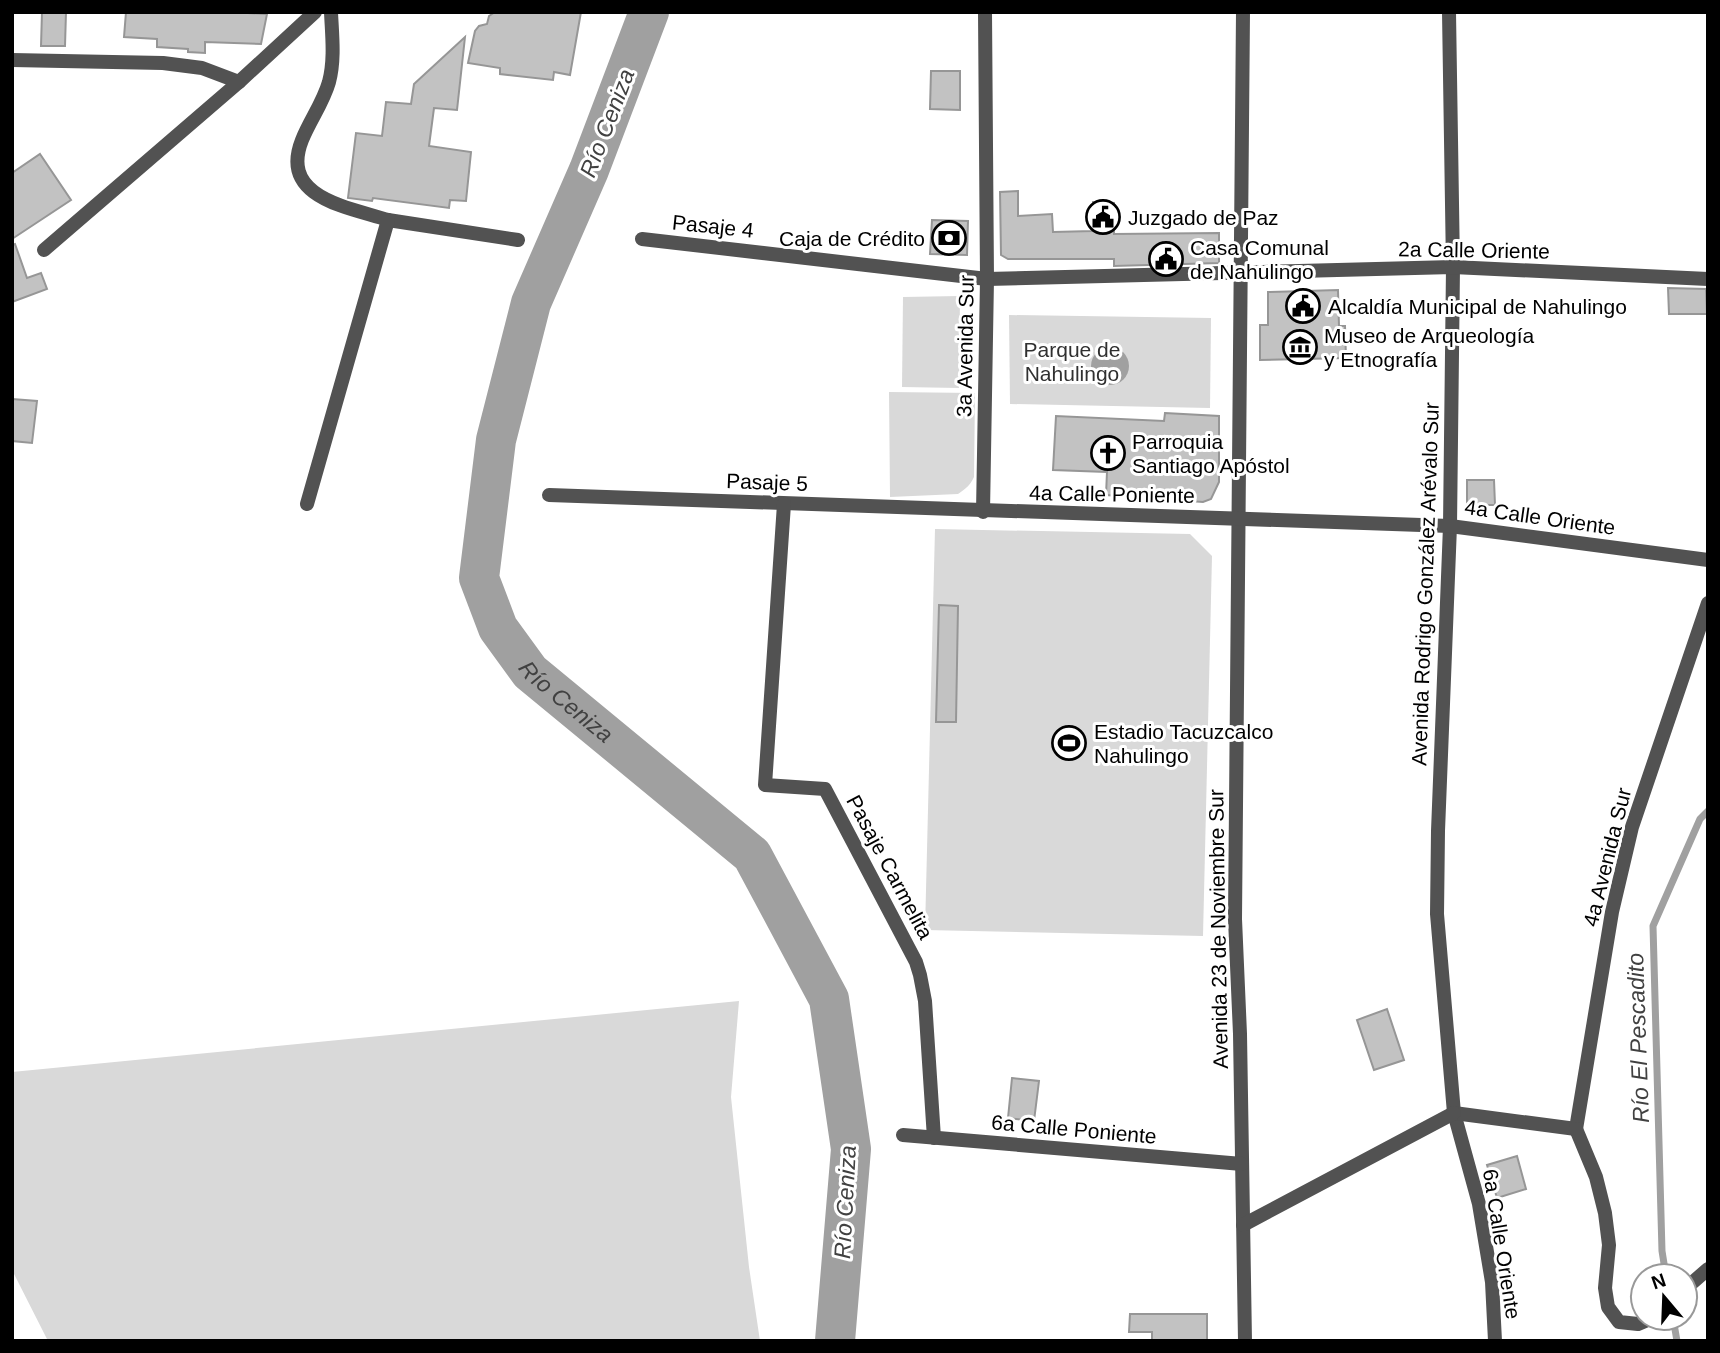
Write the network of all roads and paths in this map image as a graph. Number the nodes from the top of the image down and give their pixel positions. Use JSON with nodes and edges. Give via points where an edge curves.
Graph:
{"nodes":[{"id":1,"x":315,"y":12,"type":"edge"},
{"id":2,"x":331,"y":12,"type":"edge"},
{"id":3,"x":985,"y":12,"type":"edge"},
{"id":4,"x":1242,"y":12,"type":"edge"},
{"id":5,"x":1449,"y":12,"type":"edge"},
{"id":6,"x":12,"y":60,"type":"edge"},
{"id":7,"x":239,"y":82,"type":"junction"},
{"id":8,"x":388,"y":220,"type":"junction"},
{"id":9,"x":642,"y":239,"type":"dead end"},
{"id":10,"x":518,"y":240,"type":"dead end"},
{"id":11,"x":44,"y":250,"type":"dead end"},
{"id":12,"x":1453,"y":267,"type":"junction"},
{"id":13,"x":1240,"y":274,"type":"junction"},
{"id":14,"x":987,"y":278,"type":"junction"},
{"id":15,"x":1708,"y":279,"type":"edge"},
{"id":16,"x":549,"y":495,"type":"dead end"},
{"id":17,"x":783,"y":503,"type":"junction"},
{"id":18,"x":307,"y":504,"type":"dead end"},
{"id":19,"x":983,"y":512,"type":"junction"},
{"id":20,"x":1240,"y":518,"type":"junction"},
{"id":21,"x":1450,"y":526,"type":"junction"},
{"id":22,"x":1708,"y":560,"type":"edge"},
{"id":23,"x":1708,"y":603,"type":"edge"},
{"id":24,"x":1454,"y":1113,"type":"junction"},
{"id":25,"x":1576,"y":1129,"type":"junction"},
{"id":26,"x":903,"y":1135,"type":"dead end"},
{"id":27,"x":934,"y":1138,"type":"junction"},
{"id":28,"x":1242,"y":1164,"type":"junction"},
{"id":29,"x":1243,"y":1225,"type":"junction"},
{"id":30,"x":1629,"y":1323,"type":"edge"},
{"id":31,"x":1245,"y":1341,"type":"edge"},
{"id":32,"x":1495,"y":1341,"type":"edge"}],
"edges":[{"from":1,"to":7,"type":"street"},
{"from":2,"to":8,"type":"street","via":[[330,79],[296,165],[305,186],[328,201]]},
{"from":3,"to":14,"type":"street","name":"3a Avenida Sur"},
{"from":4,"to":13,"type":"street","name":"Avenida 23 de Noviembre Sur"},
{"from":5,"to":12,"type":"street","name":"Avenida Rodrigo González Arévalo Sur"},
{"from":6,"to":7,"type":"street","via":[[163,63],[202,68]]},
{"from":7,"to":11,"type":"street"},
{"from":8,"to":10,"type":"street"},
{"from":8,"to":18,"type":"street"},
{"from":9,"to":14,"type":"street","name":"Pasaje 4"},
{"from":12,"to":13,"type":"street","name":"2a Calle Oriente"},
{"from":12,"to":15,"type":"street","name":"2a Calle Oriente"},
{"from":12,"to":21,"type":"street","name":"Avenida Rodrigo González Arévalo Sur"},
{"from":13,"to":14,"type":"street","name":"Pasaje 4"},
{"from":13,"to":20,"type":"street","name":"Avenida 23 de Noviembre Sur"},
{"from":14,"to":19,"type":"street","name":"3a Avenida Sur"},
{"from":16,"to":17,"type":"street","name":"Pasaje 5"},
{"from":17,"to":19,"type":"street","name":"Pasaje 5"},
{"from":17,"to":27,"type":"street","name":"Pasaje Carmelita","via":[[765,785],[825,789],[915,962],[925,1001]]},
{"from":19,"to":20,"type":"street","name":"4a Calle Poniente"},
{"from":20,"to":21,"type":"street","name":"4a Calle Oriente"},
{"from":20,"to":28,"type":"street","name":"Avenida 23 de Noviembre Sur","via":[[1235,919]]},
{"from":21,"to":22,"type":"street","name":"4a Calle Oriente"},
{"from":21,"to":24,"type":"street","name":"Avenida Rodrigo González Arévalo Sur","via":[[1437,915]]},
{"from":23,"to":25,"type":"street","name":"4a Avenida Sur","via":[[1632,827],[1612,912]]},
{"from":24,"to":25,"type":"street"},
{"from":24,"to":29,"type":"street"},
{"from":24,"to":32,"type":"street","name":"6a Calle Oriente","via":[[1479,1204],[1492,1282]]},
{"from":25,"to":30,"type":"street","via":[[1605,1213],[1608,1307],[1619,1322]]},
{"from":26,"to":27,"type":"street","name":"6a Calle Poniente"},
{"from":27,"to":28,"type":"street","name":"6a Calle Poniente"},
{"from":28,"to":29,"type":"street","name":"Avenida 23 de Noviembre Sur"},
{"from":29,"to":31,"type":"street","name":"Avenida 23 de Noviembre Sur"}]}
